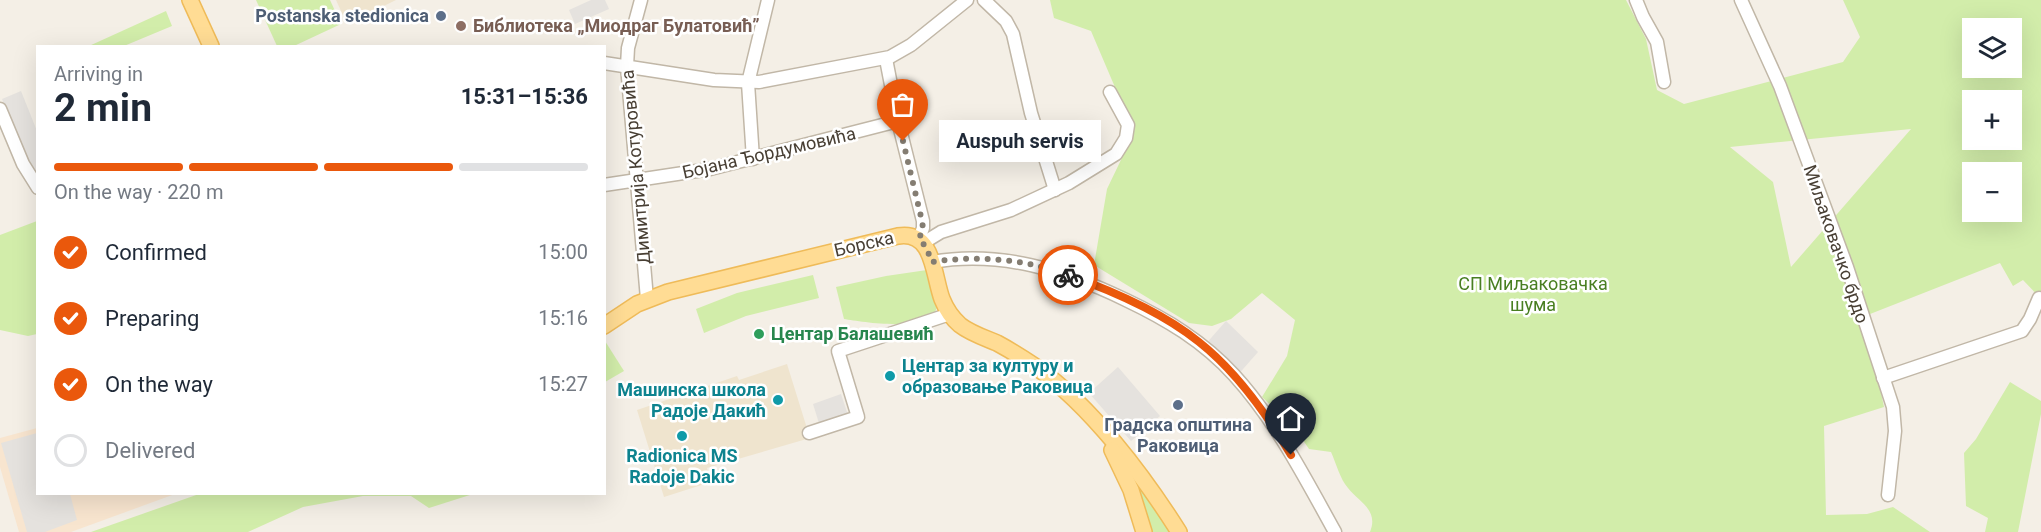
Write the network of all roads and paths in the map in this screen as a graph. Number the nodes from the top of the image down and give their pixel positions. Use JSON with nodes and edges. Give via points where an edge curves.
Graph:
{"nodes":[{"id":1,"x":190,"y":0,"type":"edge"},
{"id":2,"x":641,"y":0,"type":"edge"},
{"id":3,"x":768,"y":0,"type":"edge"},
{"id":4,"x":967,"y":0,"type":"edge"},
{"id":5,"x":984,"y":0,"type":"edge"},
{"id":6,"x":1636,"y":0,"type":"edge"},
{"id":7,"x":1741,"y":0,"type":"edge"},
{"id":8,"x":211,"y":45,"type":"edge"},
{"id":9,"x":886,"y":59,"type":"junction"},
{"id":10,"x":606,"y":63,"type":"edge"},
{"id":11,"x":627,"y":66,"type":"junction"},
{"id":12,"x":1664,"y":81,"type":"dead end"},
{"id":13,"x":748,"y":83,"type":"junction"},
{"id":14,"x":1110,"y":92,"type":"dead end"},
{"id":15,"x":0,"y":109,"type":"edge"},
{"id":16,"x":898,"y":121,"type":"junction"},
{"id":17,"x":753,"y":159,"type":"junction"},
{"id":18,"x":637,"y":180,"type":"junction"},
{"id":19,"x":36,"y":185,"type":"edge"},
{"id":20,"x":606,"y":185,"type":"edge"},
{"id":21,"x":1055,"y":190,"type":"junction"},
{"id":22,"x":921,"y":241,"type":"junction"},
{"id":23,"x":932,"y":262,"type":"junction"},
{"id":24,"x":647,"y":299,"type":"junction"},
{"id":25,"x":2041,"y":300,"type":"edge"},
{"id":26,"x":950,"y":314,"type":"junction"},
{"id":27,"x":606,"y":325,"type":"edge"},
{"id":28,"x":1883,"y":378,"type":"junction"},
{"id":29,"x":1099,"y":427,"type":"junction"},
{"id":30,"x":809,"y":433,"type":"dead end"},
{"id":31,"x":1888,"y":495,"type":"dead end"},
{"id":32,"x":1144,"y":532,"type":"edge"},
{"id":33,"x":1179,"y":532,"type":"edge"},
{"id":34,"x":1335,"y":532,"type":"edge"}],
"edges":[{"from":1,"to":8,"type":"main road"},
{"from":2,"to":11,"type":"street","name":"Димитрија Котуровића"},
{"from":3,"to":13,"type":"street"},
{"from":4,"to":9,"type":"street","via":[[911,45]]},
{"from":5,"to":21,"type":"street","via":[[1006,21],[1013,34]]},
{"from":6,"to":12,"type":"street","via":[[1657,42]]},
{"from":7,"to":28,"type":"street","name":"Миљаковачко брдо","via":[[1780,86]]},
{"from":9,"to":13,"type":"street"},
{"from":9,"to":16,"type":"street"},
{"from":10,"to":11,"type":"street"},
{"from":11,"to":13,"type":"street"},
{"from":11,"to":18,"type":"street","name":"Димитрија Котуровића"},
{"from":13,"to":17,"type":"street"},
{"from":14,"to":21,"type":"street","name":"Борска","via":[[1128,125],[1123,144],[1113,157]]},
{"from":15,"to":19,"type":"street"},
{"from":16,"to":17,"type":"street","name":"Бојана Ђордумовића"},
{"from":16,"to":22,"type":"street","via":[[922,221]]},
{"from":17,"to":18,"type":"street","name":"Бојана Ђордумовића"},
{"from":18,"to":20,"type":"street","name":"Бојана Ђордумовића"},
{"from":18,"to":24,"type":"street","name":"Димитрија Котуровића"},
{"from":21,"to":22,"type":"street","name":"Борска"},
{"from":22,"to":23,"type":"main road"},
{"from":22,"to":24,"type":"main road","name":"Борска","via":[[910,235],[898,236]]},
{"from":23,"to":26,"type":"main road"},
{"from":23,"to":34,"type":"street","via":[[984,259],[1053,269],[1104,289],[1187,333],[1231,372],[1249,394],[1281,439]]},
{"from":24,"to":27,"type":"main road","name":"Борска"},
{"from":25,"to":28,"type":"street","via":[[2022,331]]},
{"from":26,"to":29,"type":"main road","via":[[963,327],[1007,348],[1045,373]]},
{"from":26,"to":30,"type":"street","via":[[838,351],[858,417]]},
{"from":28,"to":31,"type":"street","name":"Миљаковачко брдо","via":[[1895,418]]},
{"from":29,"to":32,"type":"main road","via":[[1124,475]]},
{"from":29,"to":33,"type":"main road","via":[[1146,482]]}]}
